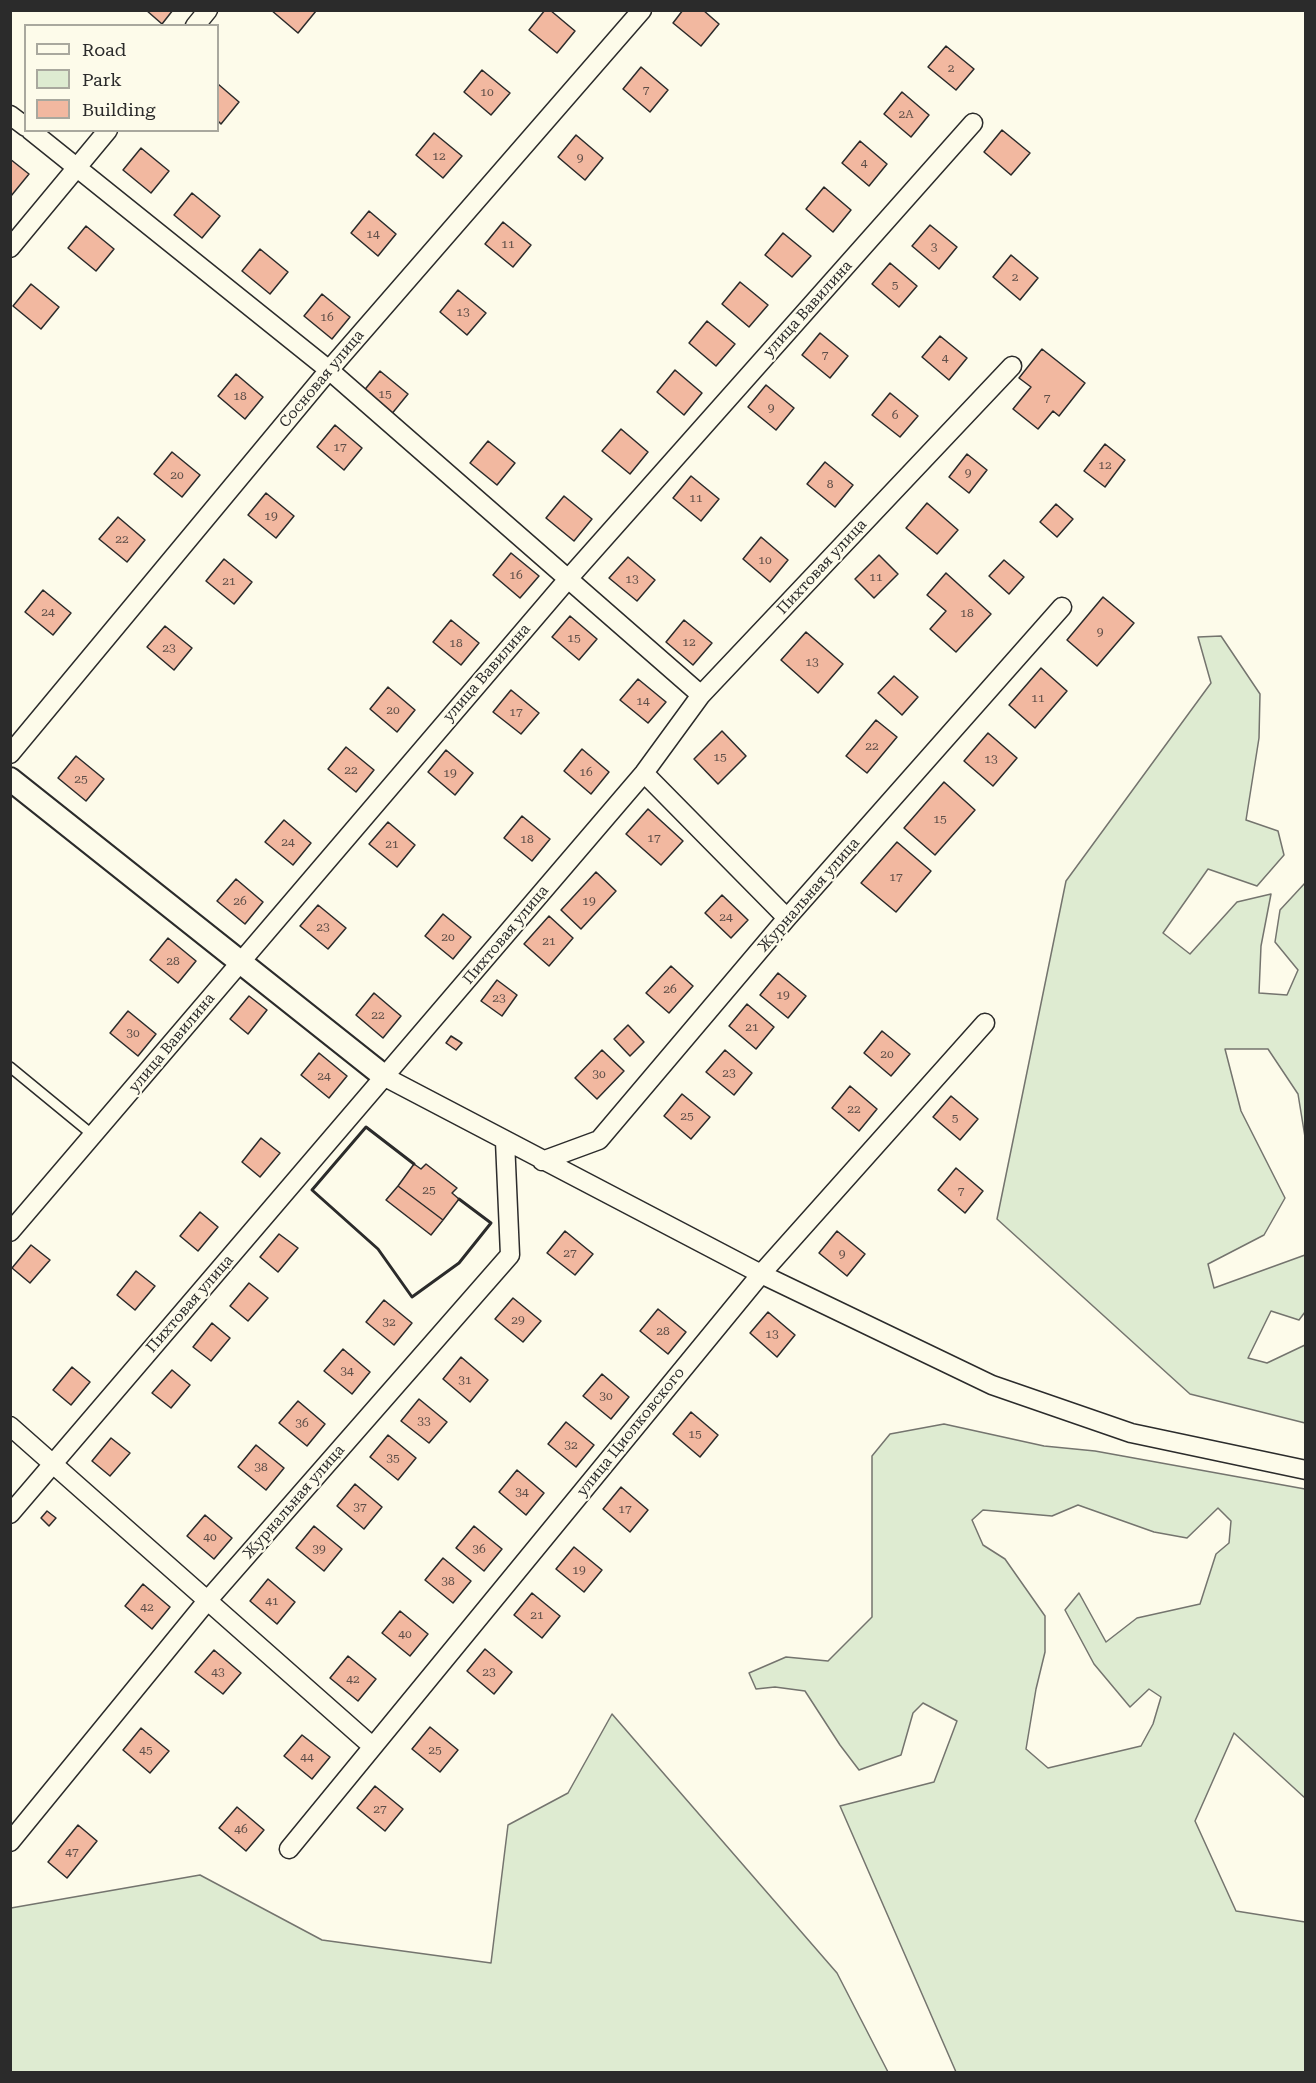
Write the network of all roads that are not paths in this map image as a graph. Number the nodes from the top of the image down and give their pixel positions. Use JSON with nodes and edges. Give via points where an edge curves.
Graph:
{"nodes":[{"id":1,"x":208,"y":10,"type":"edge"},
{"id":2,"x":642,"y":10,"type":"edge"},
{"id":3,"x":197,"y":24,"type":"edge"},
{"id":4,"x":10,"y":115,"type":"edge"},
{"id":5,"x":973,"y":123,"type":"dead end"},
{"id":6,"x":24,"y":126,"type":"edge"},
{"id":7,"x":32,"y":132,"type":"edge"},
{"id":8,"x":106,"y":132,"type":"edge"},
{"id":9,"x":76,"y":169,"type":"junction"},
{"id":10,"x":10,"y":248,"type":"edge"},
{"id":11,"x":1012,"y":366,"type":"dead end"},
{"id":12,"x":328,"y":370,"type":"junction"},
{"id":13,"x":568,"y":579,"type":"junction"},
{"id":14,"x":1062,"y":607,"type":"dead end"},
{"id":15,"x":701,"y":695,"type":"junction"},
{"id":16,"x":10,"y":754,"type":"edge"},
{"id":17,"x":644,"y":773,"type":"junction"},
{"id":18,"x":10,"y":779,"type":"edge"},
{"id":19,"x":788,"y":918,"type":"junction"},
{"id":20,"x":239,"y":962,"type":"junction"},
{"id":21,"x":985,"y":1023,"type":"dead end"},
{"id":22,"x":10,"y":1067,"type":"edge"},
{"id":23,"x":384,"y":1077,"type":"junction"},
{"id":24,"x":94,"y":1136,"type":"junction"},
{"id":25,"x":505,"y":1141,"type":"junction"},
{"id":26,"x":542,"y":1161,"type":"junction"},
{"id":27,"x":10,"y":1232,"type":"edge"},
{"id":28,"x":761,"y":1274,"type":"junction"},
{"id":29,"x":10,"y":1426,"type":"edge"},
{"id":30,"x":54,"y":1463,"type":"junction"},
{"id":31,"x":1305,"y":1470,"type":"edge"},
{"id":32,"x":10,"y":1514,"type":"edge"},
{"id":33,"x":207,"y":1601,"type":"junction"},
{"id":34,"x":372,"y":1746,"type":"junction"},
{"id":35,"x":10,"y":1842,"type":"edge"},
{"id":36,"x":289,"y":1849,"type":"dead end"}],
"edges":[{"from":1,"to":3,"type":"street"},
{"from":2,"to":12,"type":"street","name":"Сосновая улица"},
{"from":4,"to":6,"type":"street"},
{"from":5,"to":13,"type":"street","name":"улица Вавилина"},
{"from":7,"to":9,"type":"street"},
{"from":8,"to":9,"type":"street"},
{"from":9,"to":10,"type":"street"},
{"from":9,"to":12,"type":"street"},
{"from":11,"to":15,"type":"street","name":"Пихтовая улица"},
{"from":12,"to":13,"type":"street"},
{"from":12,"to":16,"type":"street","name":"Сосновая улица"},
{"from":13,"to":15,"type":"street"},
{"from":13,"to":20,"type":"street","name":"улица Вавилина"},
{"from":14,"to":19,"type":"street","name":"Журнальная улица"},
{"from":15,"to":17,"type":"street","name":"Пихтовая улица"},
{"from":17,"to":19,"type":"street"},
{"from":17,"to":23,"type":"street","name":"Пихтовая улица"},
{"from":18,"to":20,"type":"street"},
{"from":19,"to":26,"type":"street","name":"Журнальная улица","via":[[599,1140]]},
{"from":20,"to":23,"type":"street"},
{"from":20,"to":24,"type":"street","name":"улица Вавилина"},
{"from":21,"to":28,"type":"street","name":"улица Циолковского"},
{"from":22,"to":24,"type":"lane"},
{"from":23,"to":25,"type":"street"},
{"from":23,"to":30,"type":"street","name":"Пихтовая улица"},
{"from":24,"to":27,"type":"street","name":"улица Вавилина"},
{"from":25,"to":26,"type":"street"},
{"from":25,"to":33,"type":"street","name":"Журнальная улица","via":[[510,1255]]},
{"from":26,"to":28,"type":"street"},
{"from":28,"to":31,"type":"street","via":[[992,1385],[1131,1433]]},
{"from":28,"to":34,"type":"street","name":"улица Циолковского"},
{"from":29,"to":30,"type":"street"},
{"from":30,"to":32,"type":"street","name":"Пихтовая улица"},
{"from":30,"to":33,"type":"street"},
{"from":33,"to":34,"type":"street"},
{"from":33,"to":35,"type":"street","name":"Журнальная улица"},
{"from":34,"to":36,"type":"street","name":"улица Циолковского"}]}
